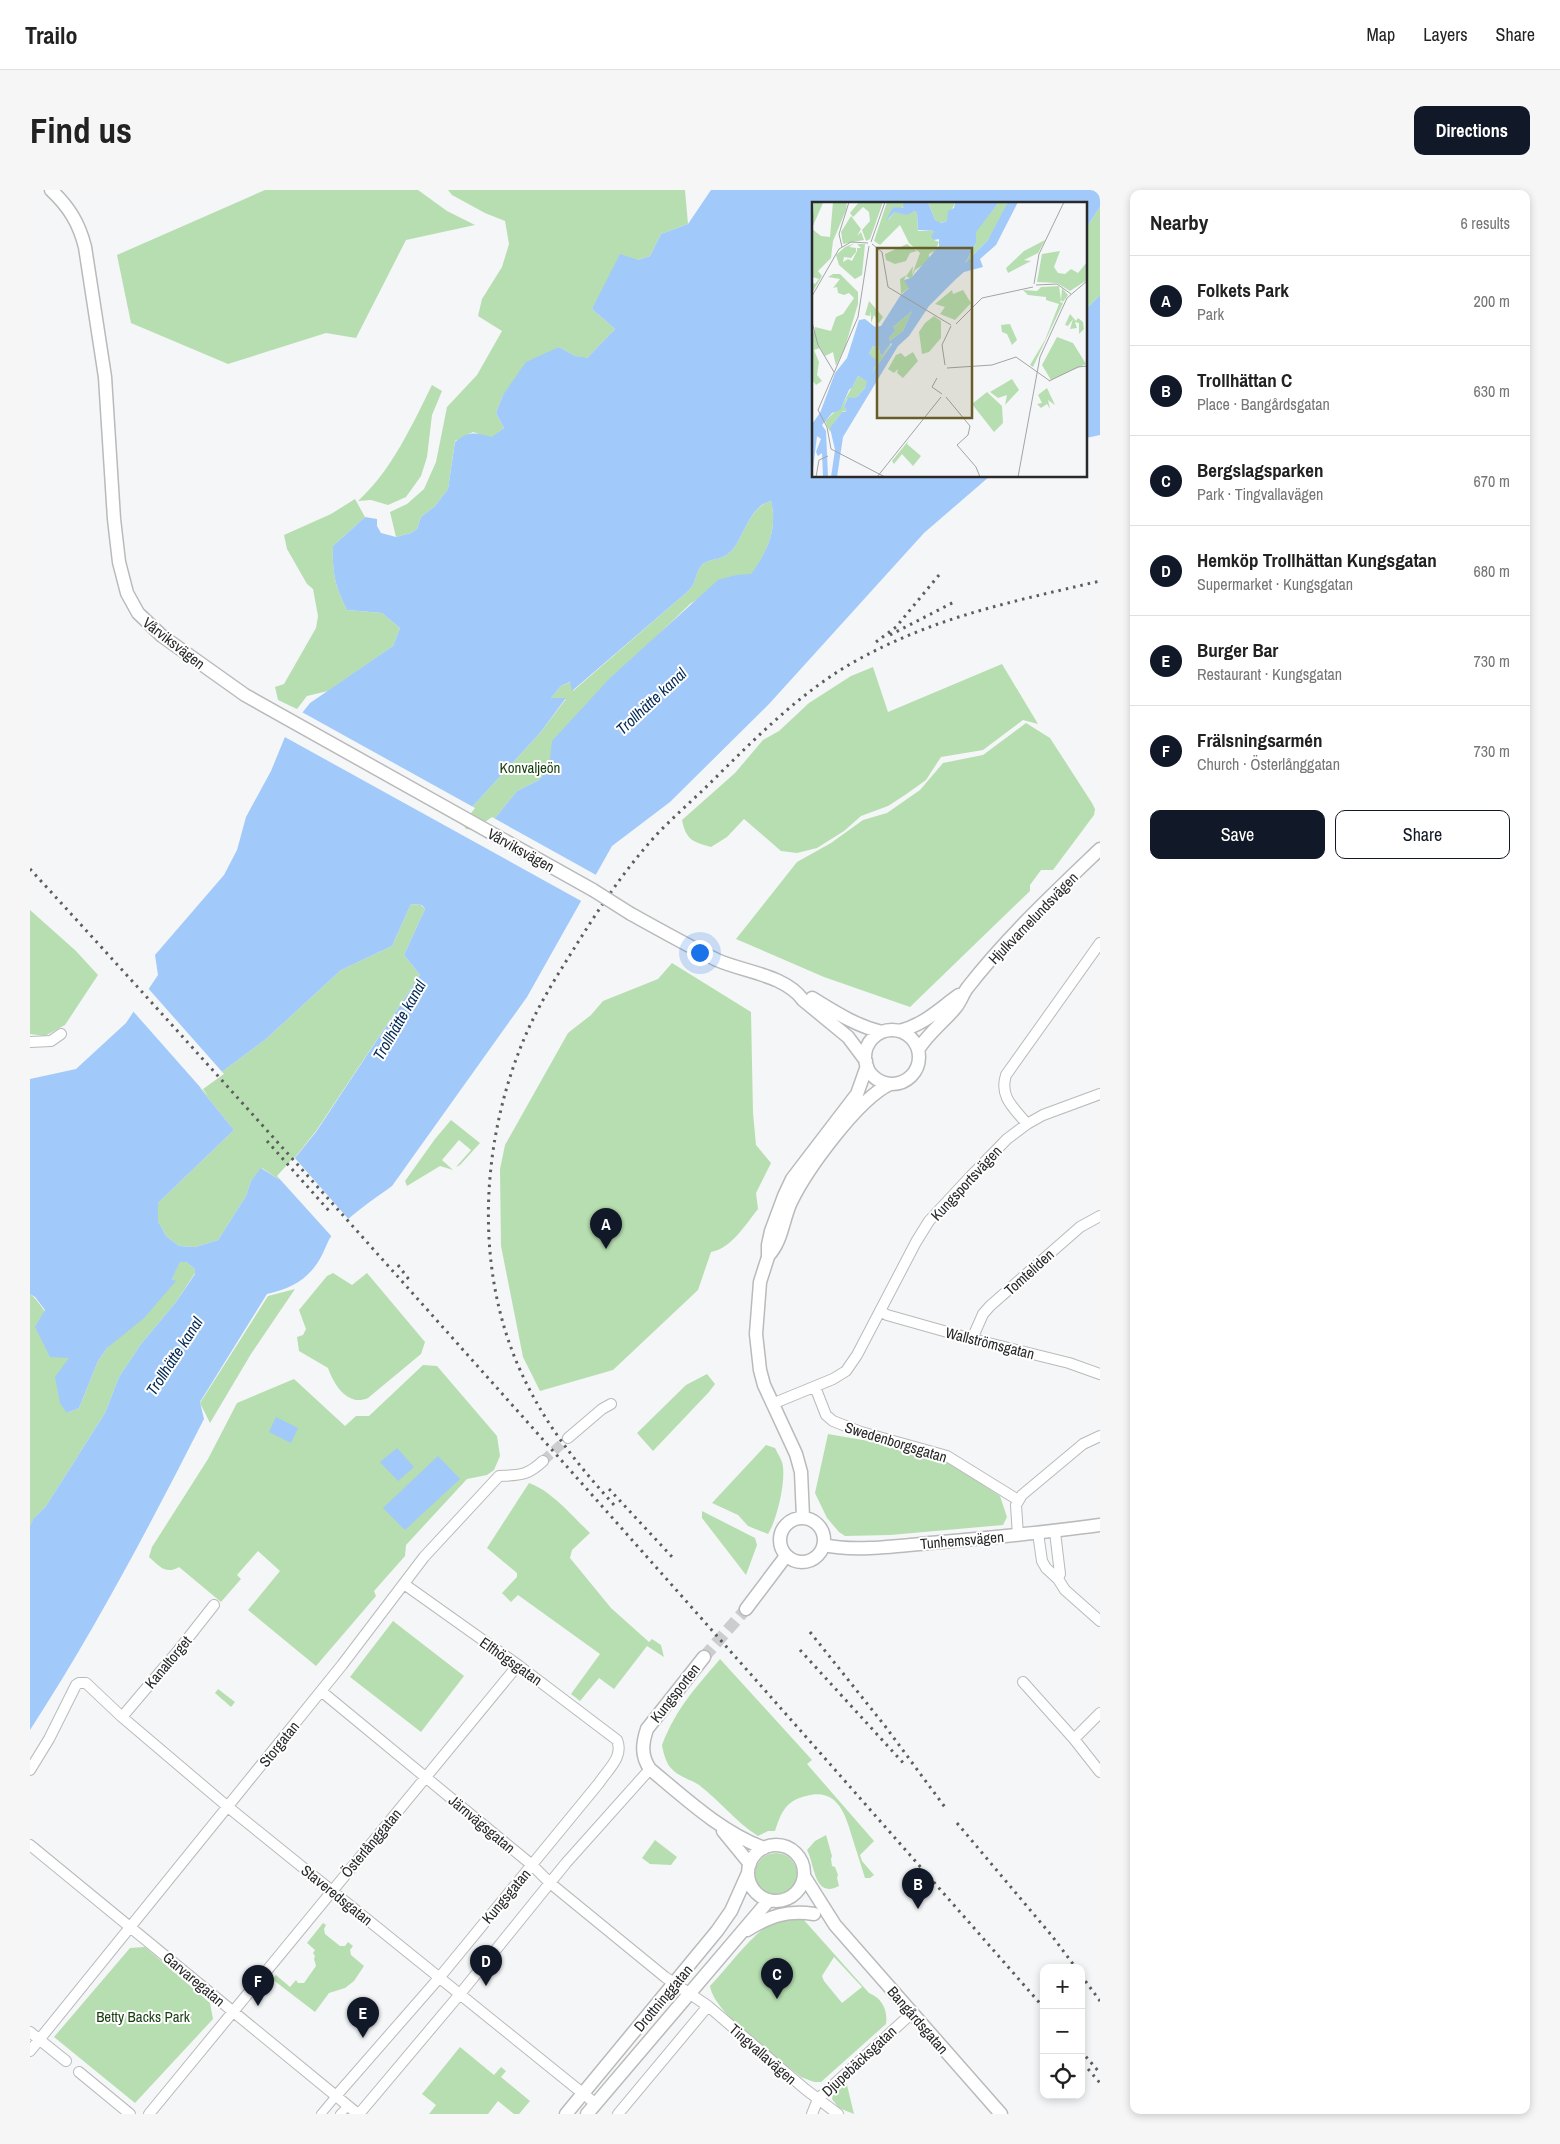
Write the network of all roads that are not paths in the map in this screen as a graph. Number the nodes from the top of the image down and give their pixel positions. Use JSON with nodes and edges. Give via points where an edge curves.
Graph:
{"nodes":[{"id":1,"x":51,"y":190,"type":"edge"},
{"id":2,"x":1100,"y":849,"type":"edge"},
{"id":3,"x":1100,"y":943,"type":"edge"},
{"id":4,"x":967,"y":988,"type":"junction"},
{"id":5,"x":798,"y":993,"type":"junction"},
{"id":6,"x":899,"y":1031,"type":"junction"},
{"id":7,"x":882,"y":1032,"type":"junction"},
{"id":8,"x":60,"y":1034,"type":"dead end"},
{"id":9,"x":30,"y":1042,"type":"edge"},
{"id":10,"x":918,"y":1050,"type":"junction"},
{"id":11,"x":866,"y":1063,"type":"junction"},
{"id":12,"x":890,"y":1084,"type":"junction"},
{"id":13,"x":1097,"y":1099,"type":"edge"},
{"id":14,"x":1027,"y":1124,"type":"junction"},
{"id":15,"x":1100,"y":1216,"type":"edge"},
{"id":16,"x":768,"y":1257,"type":"junction"},
{"id":17,"x":880,"y":1311,"type":"junction"},
{"id":18,"x":972,"y":1340,"type":"junction"},
{"id":19,"x":1100,"y":1374,"type":"edge"},
{"id":20,"x":815,"y":1387,"type":"junction"},
{"id":21,"x":611,"y":1404,"type":"dead end"},
{"id":22,"x":772,"y":1404,"type":"junction"},
{"id":23,"x":1100,"y":1436,"type":"edge"},
{"id":24,"x":568,"y":1438,"type":"tunnel mouth"},
{"id":25,"x":542,"y":1461,"type":"tunnel mouth"},
{"id":26,"x":1018,"y":1500,"type":"junction"},
{"id":27,"x":804,"y":1517,"type":"junction"},
{"id":28,"x":1100,"y":1525,"type":"edge"},
{"id":29,"x":1056,"y":1532,"type":"junction"},
{"id":30,"x":1038,"y":1533,"type":"junction"},
{"id":31,"x":1018,"y":1535,"type":"junction"},
{"id":32,"x":824,"y":1545,"type":"junction"},
{"id":33,"x":786,"y":1556,"type":"junction"},
{"id":34,"x":1058,"y":1579,"type":"junction"},
{"id":35,"x":404,"y":1584,"type":"junction"},
{"id":36,"x":214,"y":1606,"type":"dead end"},
{"id":37,"x":746,"y":1609,"type":"tunnel mouth"},
{"id":38,"x":1100,"y":1621,"type":"edge"},
{"id":39,"x":704,"y":1657,"type":"tunnel mouth"},
{"id":40,"x":518,"y":1666,"type":"junction"},
{"id":41,"x":1023,"y":1682,"type":"dead end"},
{"id":42,"x":321,"y":1691,"type":"junction"},
{"id":43,"x":1100,"y":1713,"type":"edge"},
{"id":44,"x":122,"y":1717,"type":"junction"},
{"id":45,"x":1074,"y":1739,"type":"junction"},
{"id":46,"x":617,"y":1740,"type":"joint"},
{"id":47,"x":650,"y":1769,"type":"junction"},
{"id":48,"x":30,"y":1770,"type":"edge"},
{"id":49,"x":1100,"y":1772,"type":"edge"},
{"id":50,"x":426,"y":1778,"type":"junction"},
{"id":51,"x":228,"y":1806,"type":"junction"},
{"id":52,"x":711,"y":1818,"type":"junction"},
{"id":53,"x":30,"y":1845,"type":"edge"},
{"id":54,"x":764,"y":1848,"type":"junction"},
{"id":55,"x":532,"y":1865,"type":"junction"},
{"id":56,"x":749,"y":1868,"type":"junction"},
{"id":57,"x":804,"y":1876,"type":"junction"},
{"id":58,"x":550,"y":1883,"type":"junction"},
{"id":59,"x":332,"y":1890,"type":"junction"},
{"id":60,"x":791,"y":1896,"type":"junction"},
{"id":61,"x":769,"y":1900,"type":"junction"},
{"id":62,"x":814,"y":1914,"type":"junction"},
{"id":63,"x":835,"y":1925,"type":"junction"},
{"id":64,"x":130,"y":1927,"type":"junction"},
{"id":65,"x":736,"y":1936,"type":"junction"},
{"id":66,"x":439,"y":1978,"type":"junction"},
{"id":67,"x":676,"y":1982,"type":"junction"},
{"id":68,"x":690,"y":1992,"type":"junction"},
{"id":69,"x":460,"y":1994,"type":"junction"},
{"id":70,"x":708,"y":2006,"type":"junction"},
{"id":71,"x":233,"y":2012,"type":"junction"},
{"id":72,"x":912,"y":2013,"type":"junction"},
{"id":73,"x":30,"y":2032,"type":"edge"},
{"id":74,"x":40,"y":2039,"type":"junction"},
{"id":75,"x":30,"y":2051,"type":"edge"},
{"id":76,"x":66,"y":2061,"type":"dead end"},
{"id":77,"x":79,"y":2072,"type":"dead end"},
{"id":78,"x":583,"y":2093,"type":"junction"},
{"id":79,"x":336,"y":2096,"type":"junction"},
{"id":80,"x":818,"y":2099,"type":"junction"},
{"id":81,"x":348,"y":2106,"type":"junction"},
{"id":82,"x":592,"y":2109,"type":"edge"},
{"id":83,"x":130,"y":2114,"type":"edge"},
{"id":84,"x":149,"y":2114,"type":"edge"},
{"id":85,"x":321,"y":2114,"type":"edge"},
{"id":86,"x":340,"y":2114,"type":"edge"},
{"id":87,"x":358,"y":2114,"type":"edge"},
{"id":88,"x":566,"y":2114,"type":"edge"},
{"id":89,"x":618,"y":2114,"type":"edge"},
{"id":90,"x":812,"y":2114,"type":"edge"},
{"id":91,"x":838,"y":2114,"type":"edge"},
{"id":92,"x":1001,"y":2114,"type":"edge"}],
"edges":[{"from":1,"to":5,"type":"street","name":"Vårviksvägen","bridge":true,"via":[[72,212],[85,247],[104,370],[119,562],[126,593],[138,613],[162,636],[280,716],[713,958],[778,982]]},
{"from":2,"to":4,"type":"street","name":"Hjulkvarnelundsvägen","via":[[1053,894]]},
{"from":3,"to":14,"type":"street","via":[[1006,1075],[1004,1094]]},
{"from":4,"to":6,"type":"street","name":"Hjulkvarnelundsvägen","via":[[928,1020]]},
{"from":4,"to":10,"type":"street","name":"Hjulkvarnelundsvägen","via":[[956,1006]]},
{"from":5,"to":7,"type":"street","via":[[809,996],[844,1018]]},
{"from":5,"to":11,"type":"street","via":[[854,1043]]},
{"from":6,"to":7,"type":"street"},
{"from":6,"to":10,"type":"street","via":[[913,1040]]},
{"from":7,"to":11,"type":"street","via":[[870,1042]]},
{"from":8,"to":9,"type":"street","via":[[50,1041]]},
{"from":10,"to":12,"type":"street","via":[[918,1067],[911,1077],[901,1083]]},
{"from":11,"to":12,"type":"street","via":[[874,1077]]},
{"from":11,"to":16,"type":"street","via":[[857,1094],[788,1188],[771,1231]]},
{"from":12,"to":16,"type":"street","via":[[865,1100],[816,1163],[790,1204],[775,1249]]},
{"from":13,"to":14,"type":"street","name":"Kungsportsvägen","via":[[1044,1115]]},
{"from":14,"to":17,"type":"street","name":"Kungsportsvägen","via":[[1007,1139],[930,1221]]},
{"from":15,"to":18,"type":"street","name":"Tomteliden","via":[[1080,1227],[990,1306]]},
{"from":16,"to":22,"type":"street","via":[[760,1282],[756,1334],[760,1370]]},
{"from":17,"to":18,"type":"street","name":"Wallströmsgatan"},
{"from":17,"to":20,"type":"street","name":"Kungsportsvägen","via":[[846,1371]]},
{"from":18,"to":19,"type":"street","name":"Wallströmsgatan"},
{"from":20,"to":22,"type":"street","name":"Kungsportsvägen"},
{"from":20,"to":26,"type":"street","name":"Swedenborgsgatan","via":[[826,1415],[833,1421],[947,1456]]},
{"from":21,"to":24,"type":"street"},
{"from":22,"to":27,"type":"street","via":[[796,1454],[801,1472]]},
{"from":23,"to":26,"type":"street","via":[[1083,1444]]},
{"from":25,"to":35,"type":"street","name":"Storgatan","via":[[530,1472],[499,1476],[424,1557]]},
{"from":26,"to":31,"type":"street"},
{"from":27,"to":32,"type":"street","via":[[820,1526]]},
{"from":27,"to":33,"type":"street","via":[[790,1520],[782,1531],[780,1544]]},
{"from":28,"to":29,"type":"street","name":"Tunhemsvägen"},
{"from":29,"to":30,"type":"street","name":"Tunhemsvägen"},
{"from":29,"to":34,"type":"street","via":[[1060,1561]]},
{"from":30,"to":31,"type":"street","name":"Tunhemsvägen"},
{"from":30,"to":34,"type":"street","via":[[1042,1561]]},
{"from":31,"to":32,"type":"street","name":"Tunhemsvägen","via":[[844,1548]]},
{"from":32,"to":33,"type":"street","via":[[815,1558],[808,1561],[800,1562]]},
{"from":33,"to":37,"type":"street"},
{"from":34,"to":38,"type":"street","via":[[1065,1590]]},
{"from":35,"to":40,"type":"street","name":"Elfhögsgatan"},
{"from":35,"to":42,"type":"street","name":"Storgatan"},
{"from":36,"to":44,"type":"street","name":"Kanaltorget"},
{"from":39,"to":47,"type":"street","name":"Kungsporten","via":[[647,1729],[643,1749]]},
{"from":40,"to":46,"type":"street","name":"Elfhögsgatan"},
{"from":40,"to":50,"type":"street","name":"Österlånggatan"},
{"from":41,"to":45,"type":"street"},
{"from":42,"to":50,"type":"street","name":"Järnvägsgatan"},
{"from":42,"to":51,"type":"street","name":"Storgatan"},
{"from":43,"to":45,"type":"street"},
{"from":44,"to":48,"type":"street","name":"Staveredsgatan","via":[[89,1684],[76,1685]]},
{"from":44,"to":51,"type":"street","name":"Staveredsgatan"},
{"from":45,"to":49,"type":"street"},
{"from":46,"to":55,"type":"street","name":"Kungsgatan","via":[[620,1754],[616,1760]]},
{"from":47,"to":52,"type":"street"},
{"from":47,"to":58,"type":"street","name":"Kungsgatan"},
{"from":50,"to":55,"type":"street","name":"Järnvägsgatan"},
{"from":50,"to":59,"type":"street","name":"Österlånggatan"},
{"from":51,"to":59,"type":"street","name":"Staveredsgatan"},
{"from":51,"to":64,"type":"street","name":"Storgatan"},
{"from":52,"to":54,"type":"street","via":[[743,1839]]},
{"from":52,"to":56,"type":"street"},
{"from":53,"to":64,"type":"street","name":"Garvaregatan"},
{"from":54,"to":56,"type":"street","via":[[754,1856]]},
{"from":54,"to":57,"type":"street","via":[[781,1845],[793,1851],[802,1862]]},
{"from":55,"to":58,"type":"street","name":"Järnvägsgatan"},
{"from":55,"to":66,"type":"street","name":"Kungsgatan"},
{"from":56,"to":61,"type":"street","via":[[754,1891]]},
{"from":56,"to":67,"type":"street","name":"Drottninggatan","via":[[731,1911]]},
{"from":57,"to":60,"type":"street","via":[[800,1888]]},
{"from":57,"to":63,"type":"street"},
{"from":58,"to":67,"type":"street","name":"Järnvägsgatan"},
{"from":58,"to":69,"type":"street","name":"Kungsgatan"},
{"from":59,"to":66,"type":"street","name":"Staveredsgatan"},
{"from":59,"to":71,"type":"street","name":"Österlånggatan"},
{"from":60,"to":61,"type":"street"},
{"from":60,"to":62,"type":"street"},
{"from":61,"to":65,"type":"street","name":"Drottninggatan"},
{"from":62,"to":63,"type":"street"},
{"from":62,"to":65,"type":"street","via":[[783,1912]]},
{"from":63,"to":72,"type":"street","name":"Bangårdsgatan"},
{"from":64,"to":71,"type":"street","name":"Garvaregatan"},
{"from":64,"to":74,"type":"street","name":"Storgatan"},
{"from":65,"to":68,"type":"street","name":"Drottninggatan"},
{"from":66,"to":69,"type":"street","name":"Staveredsgatan"},
{"from":66,"to":79,"type":"street","name":"Kungsgatan"},
{"from":67,"to":68,"type":"street","name":"Järnvägsgatan"},
{"from":67,"to":78,"type":"street","name":"Drottninggatan"},
{"from":68,"to":70,"type":"street","name":"Tingvallavägen"},
{"from":68,"to":82,"type":"street","name":"Drottninggatan"},
{"from":69,"to":78,"type":"street","name":"Staveredsgatan"},
{"from":69,"to":87,"type":"street","name":"Kungsgatan"},
{"from":70,"to":80,"type":"street","name":"Tingvallavägen"},
{"from":70,"to":89,"type":"street"},
{"from":71,"to":79,"type":"street","name":"Garvaregatan"},
{"from":71,"to":84,"type":"street","name":"Österlånggatan"},
{"from":72,"to":80,"type":"street","name":"Djupebäcksgatan"},
{"from":72,"to":92,"type":"street","name":"Bangårdsgatan"},
{"from":73,"to":74,"type":"street"},
{"from":74,"to":75,"type":"street","name":"Storgatan"},
{"from":74,"to":76,"type":"street"},
{"from":77,"to":83,"type":"street"},
{"from":78,"to":82,"type":"street","name":"Staveredsgatan"},
{"from":78,"to":88,"type":"street","name":"Drottninggatan"},
{"from":79,"to":81,"type":"street","name":"Garvaregatan"},
{"from":79,"to":85,"type":"street","name":"Kungsgatan"},
{"from":80,"to":90,"type":"street","name":"Djupebäcksgatan"},
{"from":80,"to":91,"type":"street","name":"Tingvallavägen"},
{"from":81,"to":86,"type":"street"},
{"from":81,"to":87,"type":"street","name":"Garvaregatan"}]}
